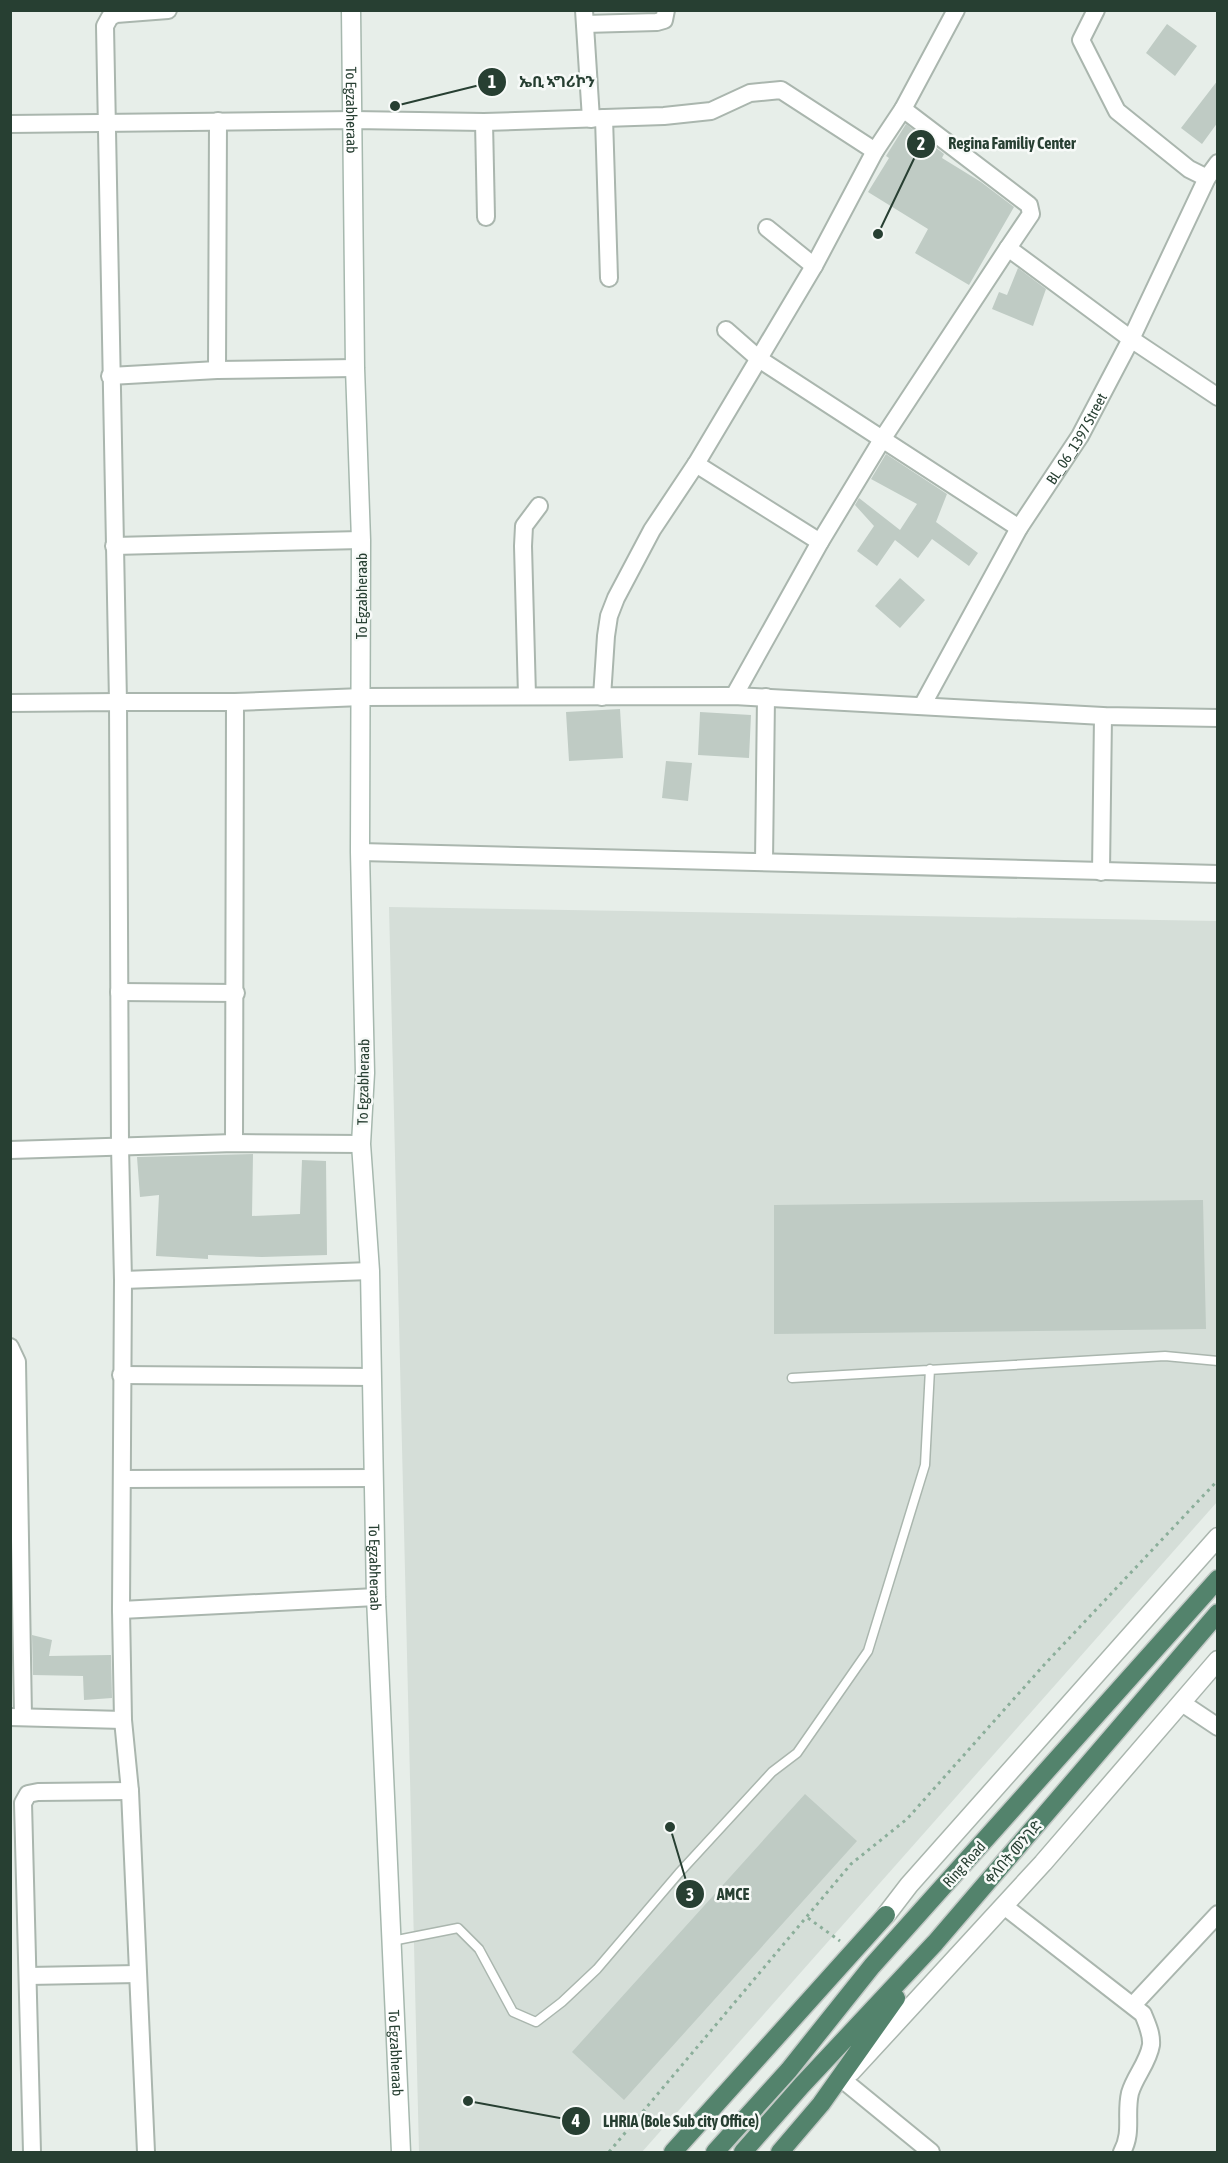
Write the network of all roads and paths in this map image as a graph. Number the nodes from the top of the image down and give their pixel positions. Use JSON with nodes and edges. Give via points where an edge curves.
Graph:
{"nodes":[{"id":1,"x":168,"y":10,"type":"edge"},
{"id":2,"x":351,"y":10,"type":"edge"},
{"id":3,"x":666,"y":10,"type":"edge"},
{"id":4,"x":956,"y":10,"type":"edge"},
{"id":5,"x":1096,"y":10,"type":"edge"},
{"id":6,"x":584,"y":17,"type":"edge"},
{"id":7,"x":903,"y":109,"type":"junction"},
{"id":8,"x":597,"y":119,"type":"junction"},
{"id":9,"x":353,"y":120,"type":"junction"},
{"id":10,"x":218,"y":121,"type":"junction"},
{"id":11,"x":105,"y":122,"type":"junction"},
{"id":12,"x":484,"y":122,"type":"junction"},
{"id":13,"x":10,"y":124,"type":"edge"},
{"id":14,"x":875,"y":151,"type":"junction"},
{"id":15,"x":1218,"y":163,"type":"edge"},
{"id":16,"x":1207,"y":178,"type":"junction"},
{"id":17,"x":486,"y":217,"type":"dead end"},
{"id":18,"x":767,"y":228,"type":"dead end"},
{"id":19,"x":1008,"y":248,"type":"junction"},
{"id":20,"x":814,"y":266,"type":"junction"},
{"id":21,"x":609,"y":278,"type":"dead end"},
{"id":22,"x":726,"y":330,"type":"dead end"},
{"id":23,"x":1131,"y":339,"type":"junction"},
{"id":24,"x":759,"y":359,"type":"junction"},
{"id":25,"x":355,"y":368,"type":"junction"},
{"id":26,"x":217,"y":370,"type":"junction"},
{"id":27,"x":110,"y":376,"type":"junction"},
{"id":28,"x":1218,"y":397,"type":"edge"},
{"id":29,"x":884,"y":438,"type":"junction"},
{"id":30,"x":696,"y":464,"type":"junction"},
{"id":31,"x":539,"y":506,"type":"dead end"},
{"id":32,"x":1019,"y":528,"type":"junction"},
{"id":33,"x":361,"y":540,"type":"junction"},
{"id":34,"x":820,"y":542,"type":"junction"},
{"id":35,"x":114,"y":546,"type":"junction"},
{"id":36,"x":527,"y":696,"type":"junction"},
{"id":37,"x":734,"y":696,"type":"junction"},
{"id":38,"x":362,"y":697,"type":"junction"},
{"id":39,"x":602,"y":697,"type":"junction"},
{"id":40,"x":766,"y":697,"type":"junction"},
{"id":41,"x":118,"y":702,"type":"junction"},
{"id":42,"x":235,"y":702,"type":"junction"},
{"id":43,"x":10,"y":703,"type":"edge"},
{"id":44,"x":922,"y":706,"type":"junction"},
{"id":45,"x":1103,"y":716,"type":"junction"},
{"id":46,"x":1218,"y":718,"type":"edge"},
{"id":47,"x":360,"y":852,"type":"junction"},
{"id":48,"x":764,"y":862,"type":"junction"},
{"id":49,"x":1101,"y":872,"type":"junction"},
{"id":50,"x":1218,"y":874,"type":"edge"},
{"id":51,"x":119,"y":992,"type":"junction"},
{"id":52,"x":236,"y":993,"type":"junction"},
{"id":53,"x":234,"y":1143,"type":"junction"},
{"id":54,"x":361,"y":1144,"type":"junction"},
{"id":55,"x":120,"y":1146,"type":"junction"},
{"id":56,"x":10,"y":1150,"type":"edge"},
{"id":57,"x":370,"y":1271,"type":"junction"},
{"id":58,"x":123,"y":1280,"type":"junction"},
{"id":59,"x":10,"y":1347,"type":"edge"},
{"id":60,"x":1218,"y":1361,"type":"edge"},
{"id":61,"x":930,"y":1369,"type":"junction"},
{"id":62,"x":121,"y":1375,"type":"junction"},
{"id":63,"x":372,"y":1377,"type":"junction"},
{"id":64,"x":792,"y":1378,"type":"dead end"},
{"id":65,"x":375,"y":1478,"type":"junction"},
{"id":66,"x":122,"y":1479,"type":"junction"},
{"id":67,"x":1218,"y":1480,"type":"edge"},
{"id":68,"x":1218,"y":1537,"type":"edge"},
{"id":69,"x":1218,"y":1578,"type":"edge"},
{"id":70,"x":376,"y":1597,"type":"junction"},
{"id":71,"x":121,"y":1610,"type":"junction"},
{"id":72,"x":1218,"y":1613,"type":"edge"},
{"id":73,"x":1218,"y":1660,"type":"edge"},
{"id":74,"x":1182,"y":1703,"type":"junction"},
{"id":75,"x":17,"y":1717,"type":"edge"},
{"id":76,"x":123,"y":1720,"type":"junction"},
{"id":77,"x":1218,"y":1727,"type":"edge"},
{"id":78,"x":130,"y":1791,"type":"junction"},
{"id":79,"x":1004,"y":1906,"type":"junction"},
{"id":80,"x":1218,"y":1914,"type":"edge"},
{"id":81,"x":886,"y":1915,"type":"junction"},
{"id":82,"x":808,"y":1918,"type":"junction"},
{"id":83,"x":392,"y":1941,"type":"junction"},
{"id":84,"x":935,"y":1943,"type":"junction"},
{"id":85,"x":853,"y":1952,"type":"junction"},
{"id":86,"x":138,"y":1974,"type":"junction"},
{"id":87,"x":28,"y":1976,"type":"junction"},
{"id":88,"x":1133,"y":2005,"type":"junction"},
{"id":89,"x":801,"y":2053,"type":"junction"},
{"id":90,"x":843,"y":2080,"type":"junction"},
{"id":91,"x":821,"y":2104,"type":"junction"},
{"id":92,"x":32,"y":2152,"type":"edge"},
{"id":93,"x":146,"y":2152,"type":"edge"},
{"id":94,"x":401,"y":2152,"type":"edge"},
{"id":95,"x":609,"y":2152,"type":"edge"},
{"id":96,"x":673,"y":2152,"type":"edge"},
{"id":97,"x":715,"y":2152,"type":"edge"},
{"id":98,"x":743,"y":2152,"type":"edge"},
{"id":99,"x":780,"y":2152,"type":"edge"},
{"id":100,"x":931,"y":2152,"type":"edge"},
{"id":101,"x":1122,"y":2152,"type":"edge"}],
"edges":[{"from":1,"to":11,"type":"street","via":[[110,17],[105,26]]},
{"from":2,"to":9,"type":"main road","name":"To Egzabheraab"},
{"from":3,"to":6,"type":"street","via":[[664,20],[657,22]]},
{"from":4,"to":7,"type":"street"},
{"from":5,"to":16,"type":"street","via":[[1081,40],[1117,111],[1189,169]]},
{"from":6,"to":8,"type":"street"},
{"from":7,"to":14,"type":"street"},
{"from":7,"to":19,"type":"street","via":[[1029,205],[1031,214]]},
{"from":8,"to":12,"type":"street"},
{"from":8,"to":14,"type":"street","via":[[711,111],[750,93],[781,90]]},
{"from":8,"to":21,"type":"street"},
{"from":9,"to":10,"type":"street"},
{"from":9,"to":12,"type":"street"},
{"from":9,"to":25,"type":"main road","name":"To Egzabheraab"},
{"from":10,"to":11,"type":"street"},
{"from":10,"to":26,"type":"street"},
{"from":11,"to":13,"type":"street"},
{"from":11,"to":27,"type":"street"},
{"from":12,"to":17,"type":"street"},
{"from":14,"to":20,"type":"street"},
{"from":15,"to":16,"type":"street","name":"BL_06_1397 Street"},
{"from":16,"to":23,"type":"street","name":"BL_06_1397 Street"},
{"from":18,"to":20,"type":"street"},
{"from":19,"to":23,"type":"street"},
{"from":19,"to":29,"type":"street"},
{"from":20,"to":24,"type":"street"},
{"from":22,"to":24,"type":"street"},
{"from":23,"to":28,"type":"street"},
{"from":23,"to":32,"type":"street","name":"BL_06_1397 Street","via":[[1080,436]]},
{"from":24,"to":29,"type":"street"},
{"from":24,"to":30,"type":"street"},
{"from":25,"to":26,"type":"street"},
{"from":25,"to":33,"type":"main road","name":"To Egzabheraab"},
{"from":26,"to":27,"type":"street"},
{"from":27,"to":35,"type":"street"},
{"from":29,"to":32,"type":"street"},
{"from":29,"to":34,"type":"street"},
{"from":30,"to":34,"type":"street"},
{"from":30,"to":39,"type":"street","via":[[652,530],[616,598],[606,636]]},
{"from":31,"to":36,"type":"street","via":[[524,526]]},
{"from":32,"to":44,"type":"street","name":"BL_06_1397 Street"},
{"from":33,"to":35,"type":"street"},
{"from":33,"to":38,"type":"main road","name":"To Egzabheraab"},
{"from":34,"to":37,"type":"street"},
{"from":35,"to":41,"type":"street"},
{"from":36,"to":38,"type":"street"},
{"from":36,"to":39,"type":"street"},
{"from":37,"to":39,"type":"street"},
{"from":37,"to":40,"type":"street"},
{"from":38,"to":42,"type":"street"},
{"from":38,"to":47,"type":"main road","name":"To Egzabheraab"},
{"from":40,"to":44,"type":"street"},
{"from":40,"to":48,"type":"street"},
{"from":41,"to":42,"type":"street"},
{"from":41,"to":43,"type":"street"},
{"from":41,"to":51,"type":"street"},
{"from":42,"to":52,"type":"street"},
{"from":44,"to":45,"type":"street"},
{"from":45,"to":46,"type":"street"},
{"from":45,"to":49,"type":"street"},
{"from":47,"to":48,"type":"street"},
{"from":47,"to":54,"type":"main road","name":"To Egzabheraab","via":[[365,1073]]},
{"from":48,"to":49,"type":"street"},
{"from":49,"to":50,"type":"street"},
{"from":51,"to":52,"type":"street"},
{"from":51,"to":55,"type":"street"},
{"from":52,"to":53,"type":"street"},
{"from":53,"to":54,"type":"street"},
{"from":53,"to":55,"type":"street"},
{"from":54,"to":57,"type":"main road","name":"To Egzabheraab"},
{"from":55,"to":56,"type":"street"},
{"from":55,"to":58,"type":"street"},
{"from":57,"to":58,"type":"street"},
{"from":57,"to":63,"type":"main road","name":"To Egzabheraab"},
{"from":58,"to":62,"type":"street"},
{"from":59,"to":75,"type":"street","via":[[17,1362]]},
{"from":60,"to":61,"type":"lane","via":[[1165,1356]]},
{"from":61,"to":64,"type":"lane"},
{"from":61,"to":83,"type":"lane","via":[[925,1465],[868,1651],[797,1753],[772,1772],[597,1969],[536,2022],[513,2012],[479,1949],[458,1929]]},
{"from":62,"to":63,"type":"street"},
{"from":62,"to":66,"type":"street"},
{"from":63,"to":65,"type":"main road","name":"To Egzabheraab"},
{"from":65,"to":66,"type":"street"},
{"from":65,"to":70,"type":"main road","name":"To Egzabheraab"},
{"from":66,"to":71,"type":"street"},
{"from":67,"to":82,"type":"path","via":[[1044,1665],[907,1819],[851,1864]]},
{"from":68,"to":81,"type":"main road"},
{"from":69,"to":89,"type":"highway","name":"Ring Road","via":[[872,1966]]},
{"from":70,"to":71,"type":"street"},
{"from":70,"to":83,"type":"main road","name":"To Egzabheraab"},
{"from":71,"to":76,"type":"street"},
{"from":72,"to":84,"type":"highway","name":"ቀለበት መንገድ"},
{"from":73,"to":74,"type":"main road"},
{"from":74,"to":77,"type":"street"},
{"from":74,"to":79,"type":"main road"},
{"from":75,"to":76,"type":"street"},
{"from":76,"to":78,"type":"street"},
{"from":78,"to":86,"type":"street"},
{"from":78,"to":87,"type":"street","via":[[28,1794],[23,1803]]},
{"from":79,"to":88,"type":"street"},
{"from":79,"to":90,"type":"main road"},
{"from":80,"to":88,"type":"street"},
{"from":81,"to":85,"type":"highway"},
{"from":81,"to":89,"type":"highway"},
{"from":82,"to":85,"type":"path"},
{"from":82,"to":95,"type":"path"},
{"from":83,"to":94,"type":"main road","name":"To Egzabheraab"},
{"from":84,"to":91,"type":"highway"},
{"from":84,"to":98,"type":"highway","name":"ቀለበት መንገድ"},
{"from":85,"to":96,"type":"highway"},
{"from":86,"to":87,"type":"street"},
{"from":86,"to":93,"type":"street"},
{"from":87,"to":92,"type":"street"},
{"from":88,"to":101,"type":"street","via":[[1143,2013],[1150,2028],[1151,2044],[1131,2090],[1129,2139]]},
{"from":89,"to":97,"type":"highway","name":"Ring Road"},
{"from":90,"to":91,"type":"main road"},
{"from":90,"to":100,"type":"street"},
{"from":91,"to":99,"type":"highway"}]}
